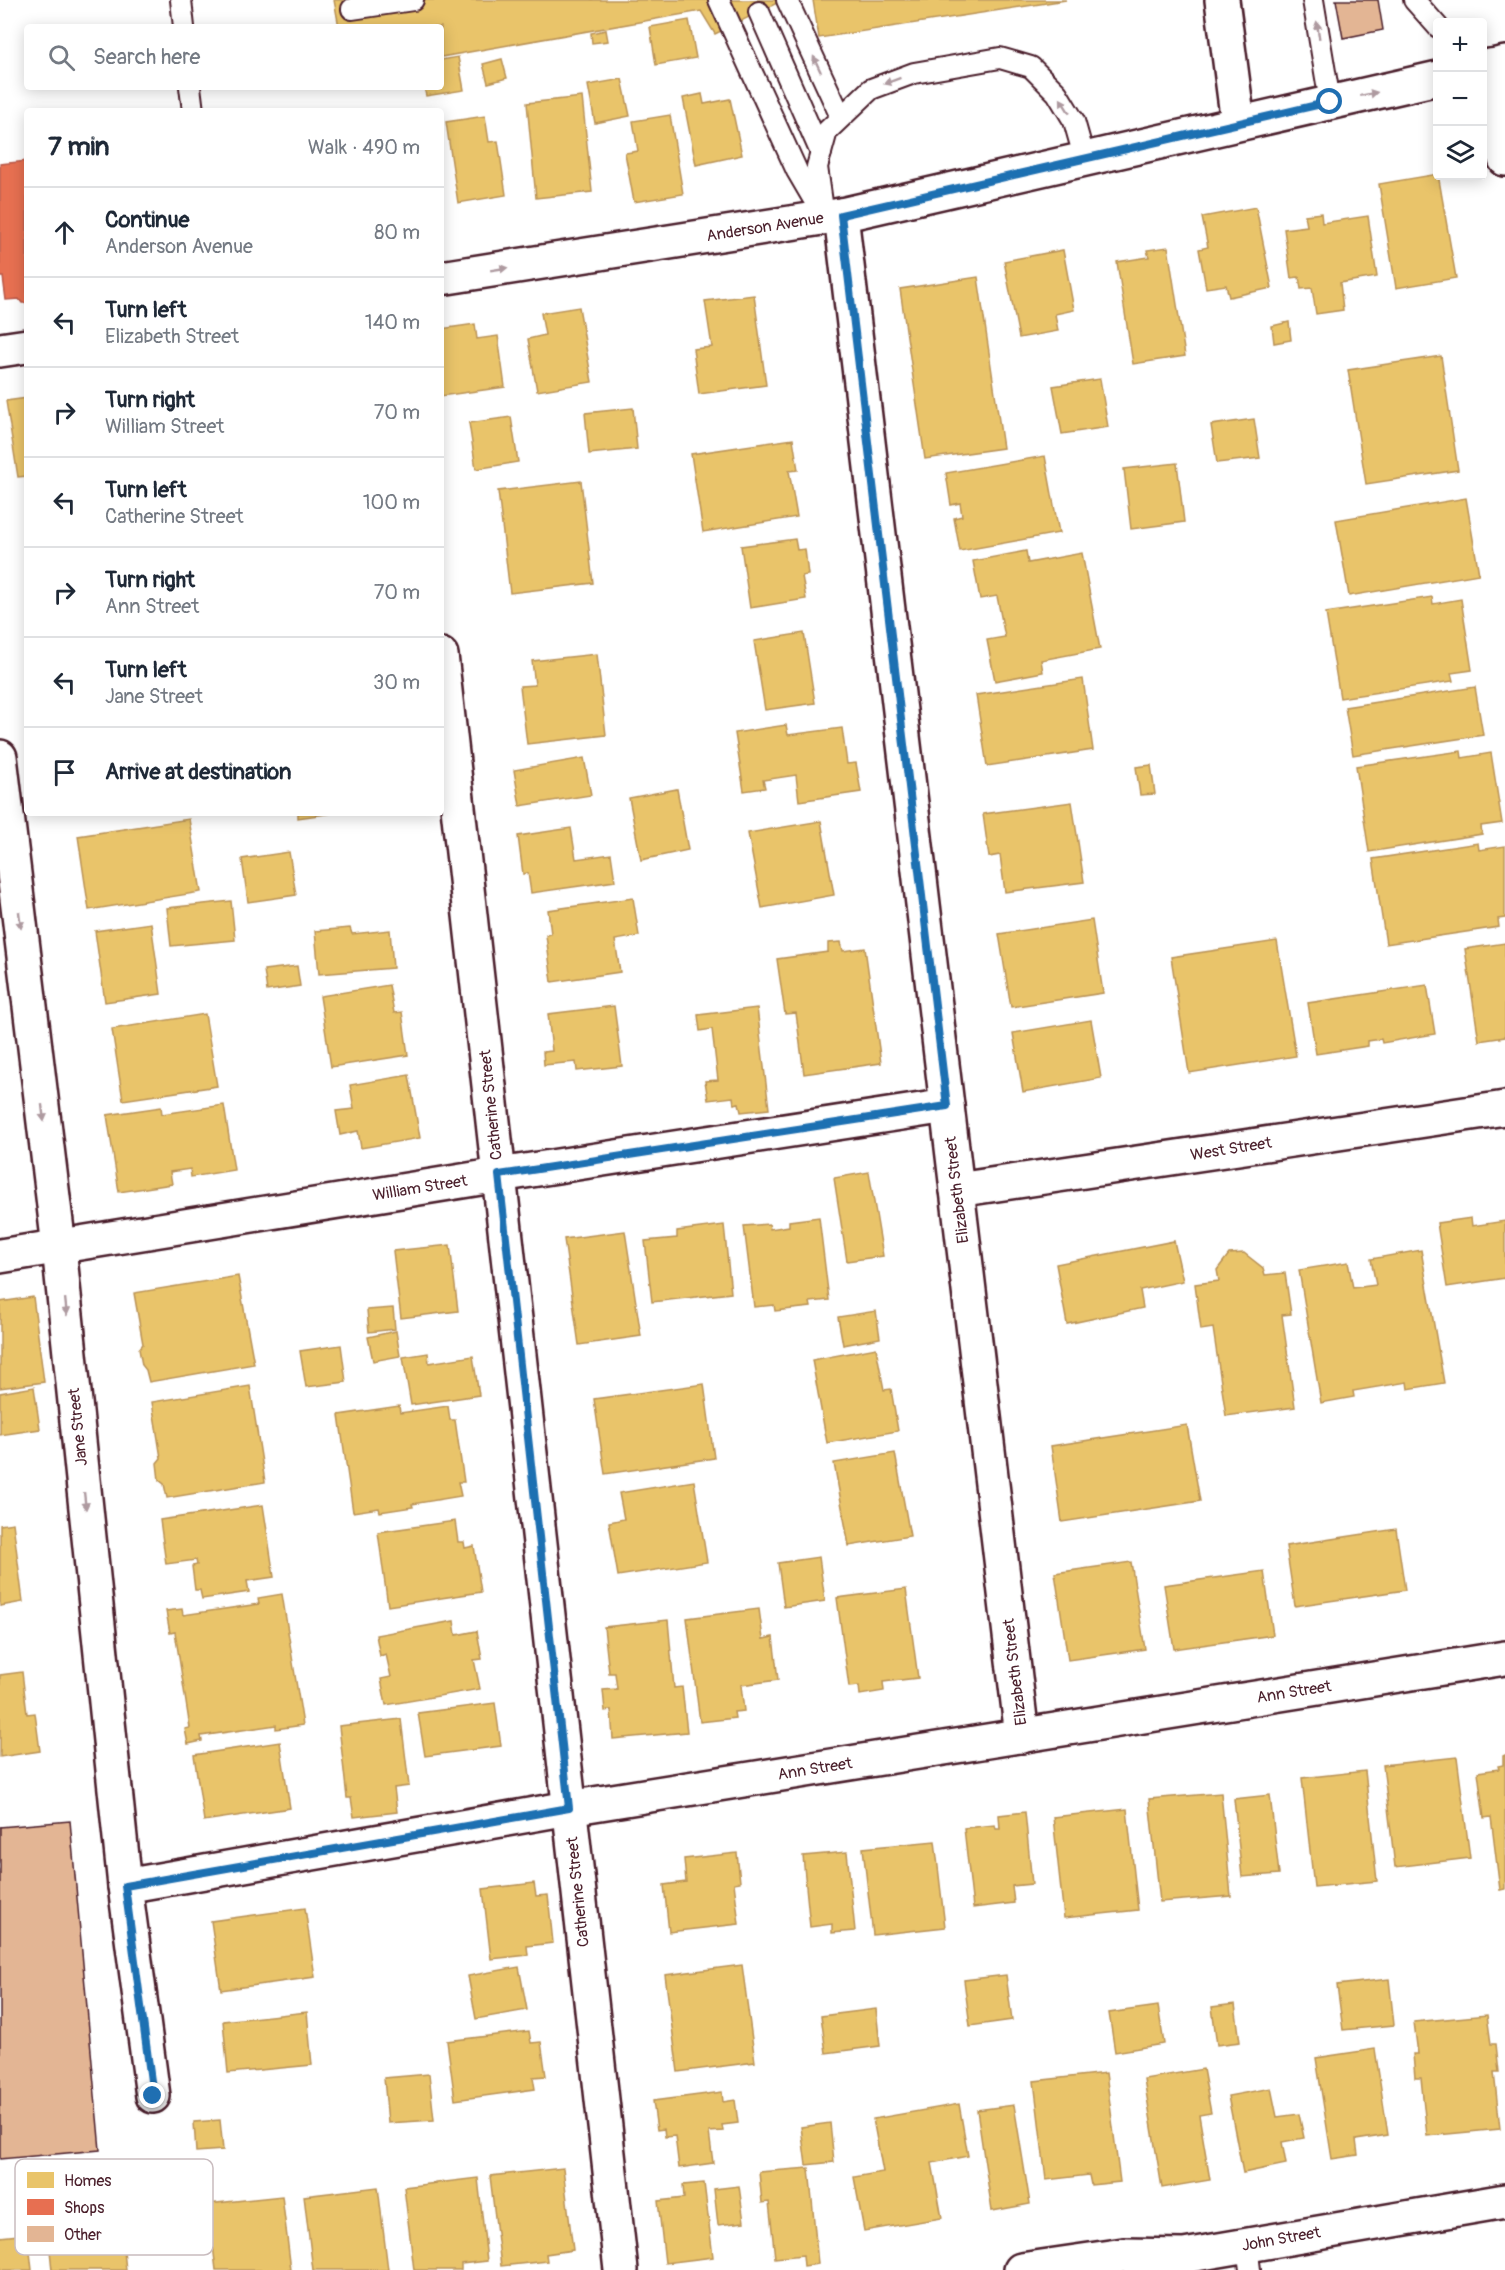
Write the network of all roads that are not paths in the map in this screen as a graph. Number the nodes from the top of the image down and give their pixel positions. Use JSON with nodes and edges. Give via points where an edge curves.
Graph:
{"nodes":[{"id":1,"x":181,"y":0,"type":"edge"},
{"id":2,"x":413,"y":0,"type":"edge"},
{"id":3,"x":719,"y":0,"type":"edge"},
{"id":4,"x":787,"y":0,"type":"edge"},
{"id":5,"x":1222,"y":0,"type":"edge"},
{"id":6,"x":1313,"y":0,"type":"edge"},
{"id":7,"x":1414,"y":0,"type":"edge"},
{"id":8,"x":352,"y":9,"type":"dead end"},
{"id":9,"x":759,"y":12,"type":"dead end"},
{"id":10,"x":1433,"y":22,"type":"edge"},
{"id":11,"x":184,"y":24,"type":"edge"},
{"id":12,"x":1493,"y":66,"type":"edge"},
{"id":13,"x":1433,"y":79,"type":"edge"},
{"id":14,"x":190,"y":90,"type":"edge"},
{"id":15,"x":1330,"y":102,"type":"junction"},
{"id":16,"x":193,"y":108,"type":"edge"},
{"id":17,"x":841,"y":117,"type":"junction"},
{"id":18,"x":1238,"y":123,"type":"junction"},
{"id":19,"x":821,"y":153,"type":"junction"},
{"id":20,"x":1505,"y":159,"type":"edge"},
{"id":21,"x":1085,"y":160,"type":"junction"},
{"id":22,"x":832,"y":216,"type":"junction"},
{"id":23,"x":444,"y":279,"type":"edge"},
{"id":24,"x":24,"y":346,"type":"edge"},
{"id":25,"x":0,"y":350,"type":"edge"},
{"id":26,"x":444,"y":682,"type":"edge"},
{"id":27,"x":0,"y":757,"type":"edge"},
{"id":28,"x":947,"y":1106,"type":"junction"},
{"id":29,"x":1505,"y":1108,"type":"edge"},
{"id":30,"x":499,"y":1175,"type":"junction"},
{"id":31,"x":957,"y":1190,"type":"junction"},
{"id":32,"x":59,"y":1247,"type":"junction"},
{"id":33,"x":0,"y":1257,"type":"edge"},
{"id":34,"x":1505,"y":1658,"type":"edge"},
{"id":35,"x":1022,"y":1736,"type":"junction"},
{"id":36,"x":569,"y":1808,"type":"junction"},
{"id":37,"x":125,"y":1886,"type":"junction"},
{"id":38,"x":153,"y":2096,"type":"dead end"},
{"id":39,"x":1505,"y":2202,"type":"edge"},
{"id":40,"x":1249,"y":2257,"type":"edge"},
{"id":41,"x":1118,"y":2263,"type":"edge"},
{"id":42,"x":621,"y":2270,"type":"edge"},
{"id":43,"x":1021,"y":2270,"type":"edge"}],
"edges":[{"from":1,"to":11,"type":"lane"},
{"from":2,"to":8,"type":"lane"},
{"from":3,"to":22,"type":"lane","via":[[797,171]]},
{"from":17,"to":4,"type":"lane","one_way":true},
{"from":5,"to":18,"type":"street"},
{"from":15,"to":6,"type":"lane","one_way":true},
{"from":7,"to":10,"type":"lane"},
{"from":9,"to":19,"type":"lane"},
{"from":12,"to":20,"type":"street"},
{"from":15,"to":13,"type":"street","name":"Anderson Avenue","one_way":true},
{"from":14,"to":16,"type":"lane"},
{"from":15,"to":18,"type":"street","name":"Anderson Avenue"},
{"from":17,"to":19,"type":"lane","via":[[827,131]]},
{"from":21,"to":17,"type":"lane","one_way":true,"via":[[1074,121],[1057,93],[1031,67],[1000,58],[914,73],[871,89]]},
{"from":18,"to":21,"type":"street","name":"Anderson Avenue"},
{"from":19,"to":22,"type":"lane","via":[[817,167]]},
{"from":21,"to":22,"type":"street","name":"Anderson Avenue"},
{"from":23,"to":22,"type":"street","name":"Anderson Avenue","one_way":true},
{"from":22,"to":28,"type":"street","name":"Elizabeth Street"},
{"from":24,"to":25,"type":"street"},
{"from":26,"to":30,"type":"street","name":"Catherine Street"},
{"from":27,"to":32,"type":"street","name":"Jane Street","one_way":true},
{"from":28,"to":30,"type":"street","name":"William Street"},
{"from":28,"to":31,"type":"street","name":"Elizabeth Street"},
{"from":29,"to":31,"type":"street","name":"West Street"},
{"from":30,"to":32,"type":"street","name":"William Street"},
{"from":30,"to":36,"type":"street","name":"Catherine Street"},
{"from":31,"to":35,"type":"street","name":"Elizabeth Street"},
{"from":32,"to":33,"type":"street","name":"William Street"},
{"from":32,"to":37,"type":"street","name":"Jane Street","one_way":true},
{"from":34,"to":35,"type":"street","name":"Ann Street"},
{"from":35,"to":36,"type":"street","name":"Ann Street"},
{"from":36,"to":37,"type":"street","name":"Ann Street"},
{"from":36,"to":42,"type":"street","name":"Catherine Street"},
{"from":37,"to":38,"type":"street","name":"Jane Street"},
{"from":39,"to":40,"type":"street","name":"John Street"},
{"from":40,"to":41,"type":"street","name":"John Street","via":[[1185,2256]]},
{"from":41,"to":43,"type":"street","name":"John Street"}]}
